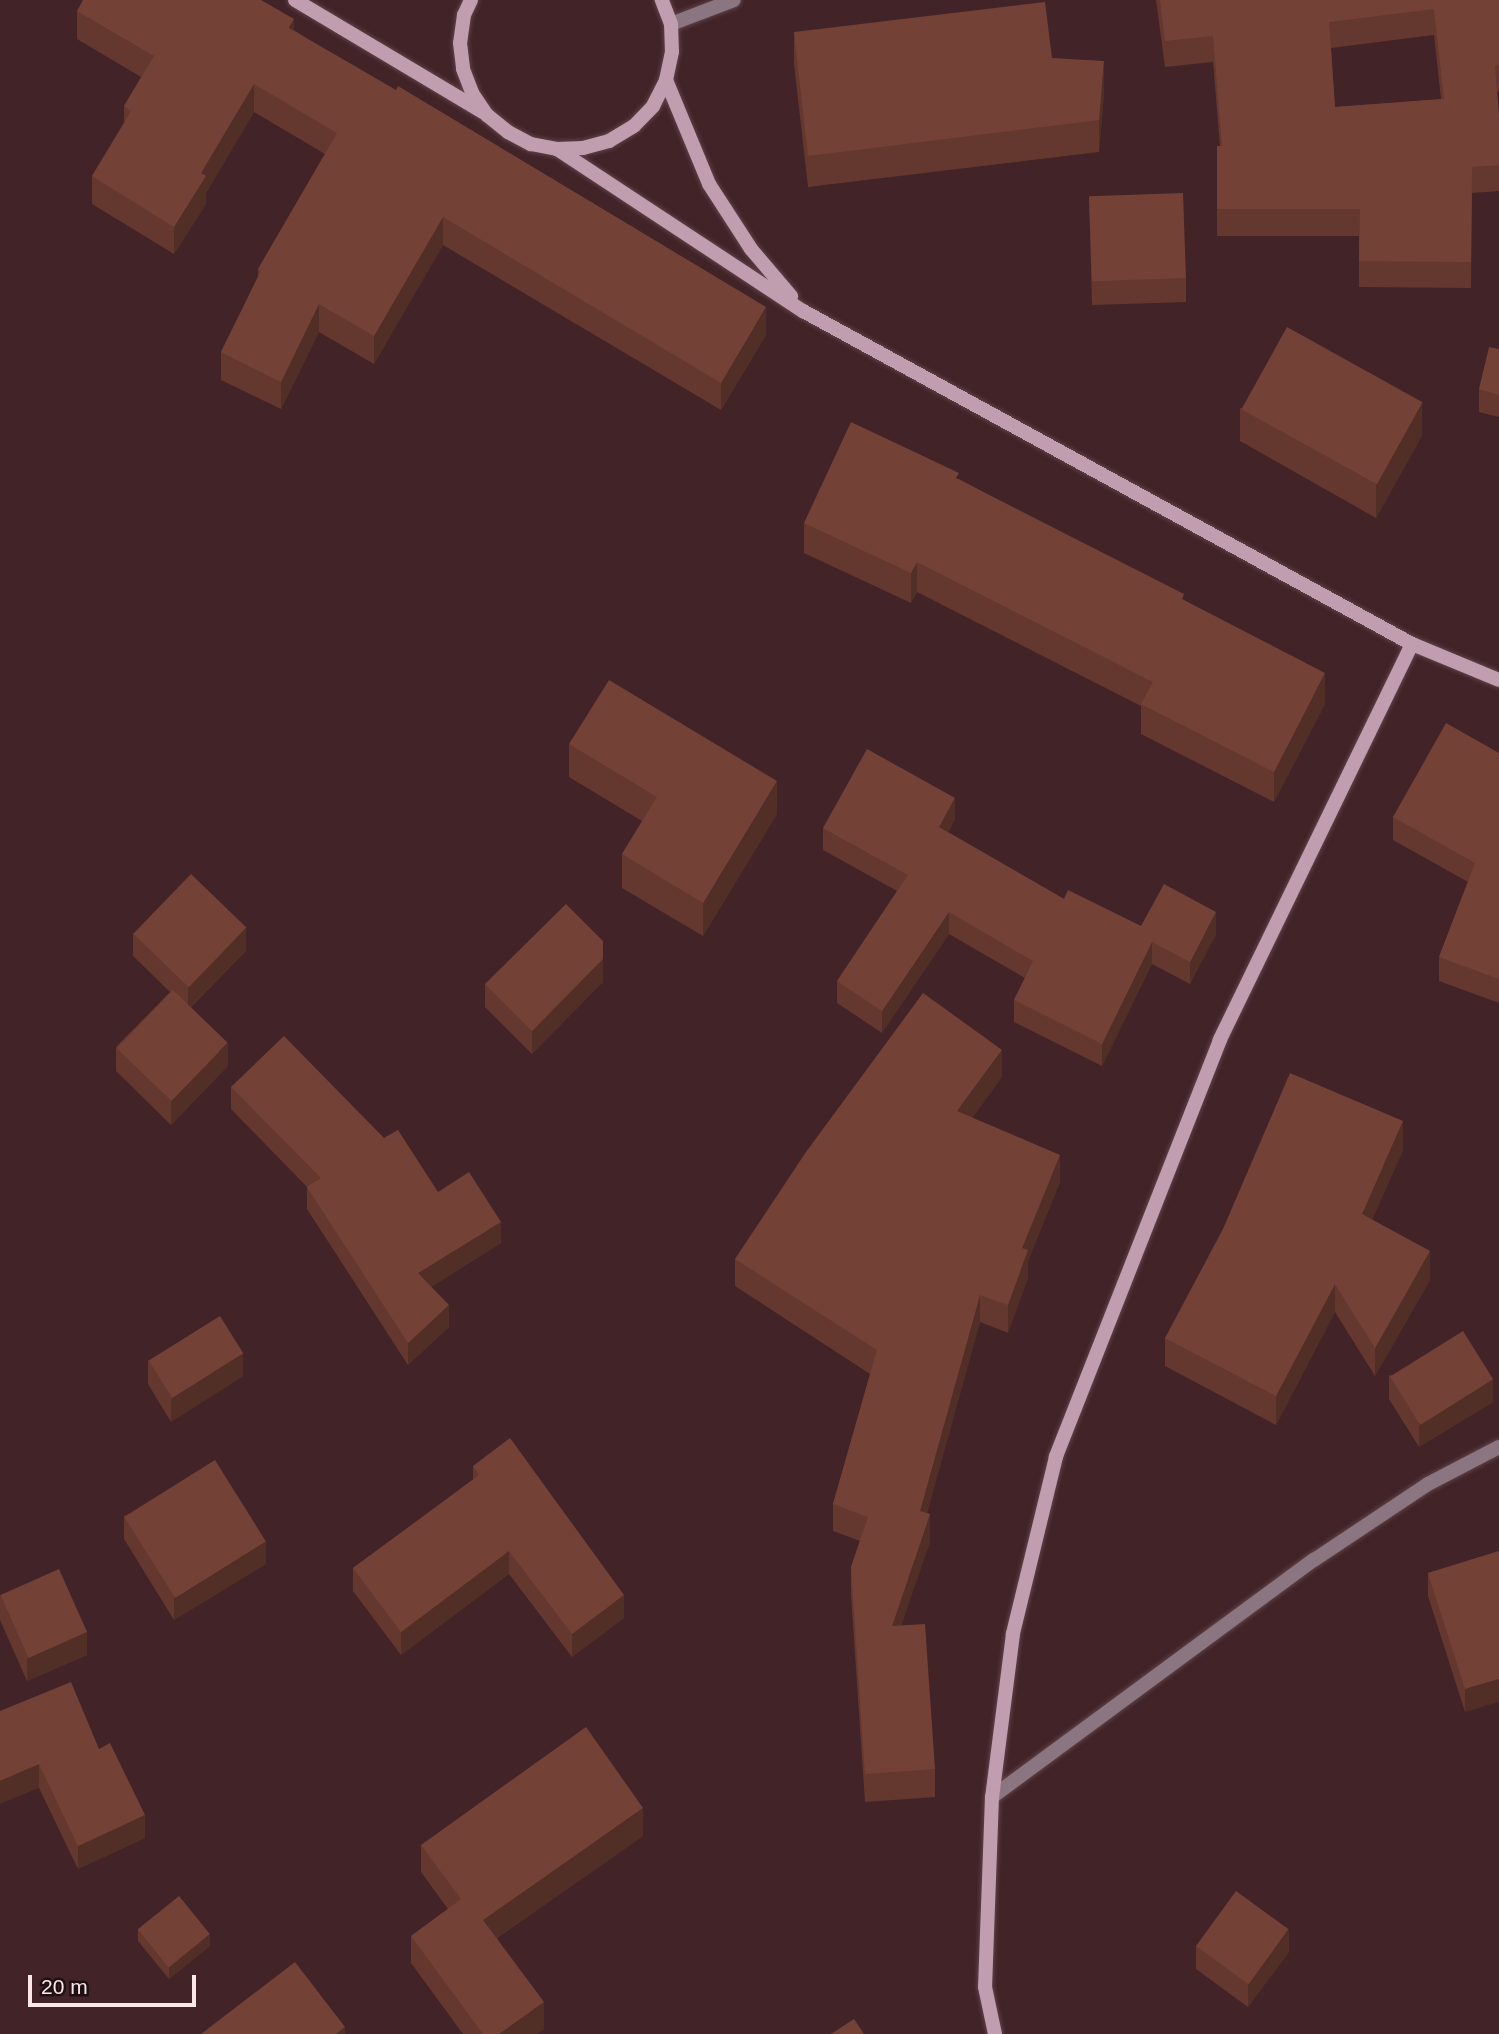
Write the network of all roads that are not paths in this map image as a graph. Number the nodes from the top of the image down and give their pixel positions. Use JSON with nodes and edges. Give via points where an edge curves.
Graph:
{"nodes":[{"id":1,"x":295,"y":0,"type":"edge"},
{"id":2,"x":471,"y":0,"type":"edge"},
{"id":3,"x":662,"y":0,"type":"edge"},
{"id":4,"x":734,"y":0,"type":"edge"},
{"id":5,"x":671,"y":24,"type":"junction"},
{"id":6,"x":666,"y":79,"type":"junction"},
{"id":7,"x":487,"y":115,"type":"junction"},
{"id":8,"x":557,"y":149,"type":"junction"},
{"id":9,"x":803,"y":311,"type":"junction"},
{"id":10,"x":1412,"y":644,"type":"junction"},
{"id":11,"x":1499,"y":680,"type":"edge"},
{"id":12,"x":1499,"y":1447,"type":"edge"},
{"id":13,"x":992,"y":1797,"type":"junction"},
{"id":14,"x":995,"y":2034,"type":"edge"}],
"edges":[{"from":1,"to":7,"type":"street"},
{"from":2,"to":7,"type":"street","via":[[460,43],[463,69]]},
{"from":3,"to":5,"type":"street"},
{"from":4,"to":5,"type":"street"},
{"from":5,"to":6,"type":"street","via":[[672,52]]},
{"from":6,"to":8,"type":"street","via":[[653,106],[634,126],[608,141]]},
{"from":6,"to":9,"type":"street","via":[[709,184],[751,250]]},
{"from":7,"to":8,"type":"street","via":[[531,144]]},
{"from":8,"to":9,"type":"street"},
{"from":9,"to":10,"type":"street"},
{"from":10,"to":11,"type":"street"},
{"from":10,"to":13,"type":"street","via":[[1220,1040],[1056,1457],[1013,1634]]},
{"from":12,"to":13,"type":"street","via":[[1428,1484],[1314,1560]]},
{"from":13,"to":14,"type":"street","via":[[985,1987]]}]}
